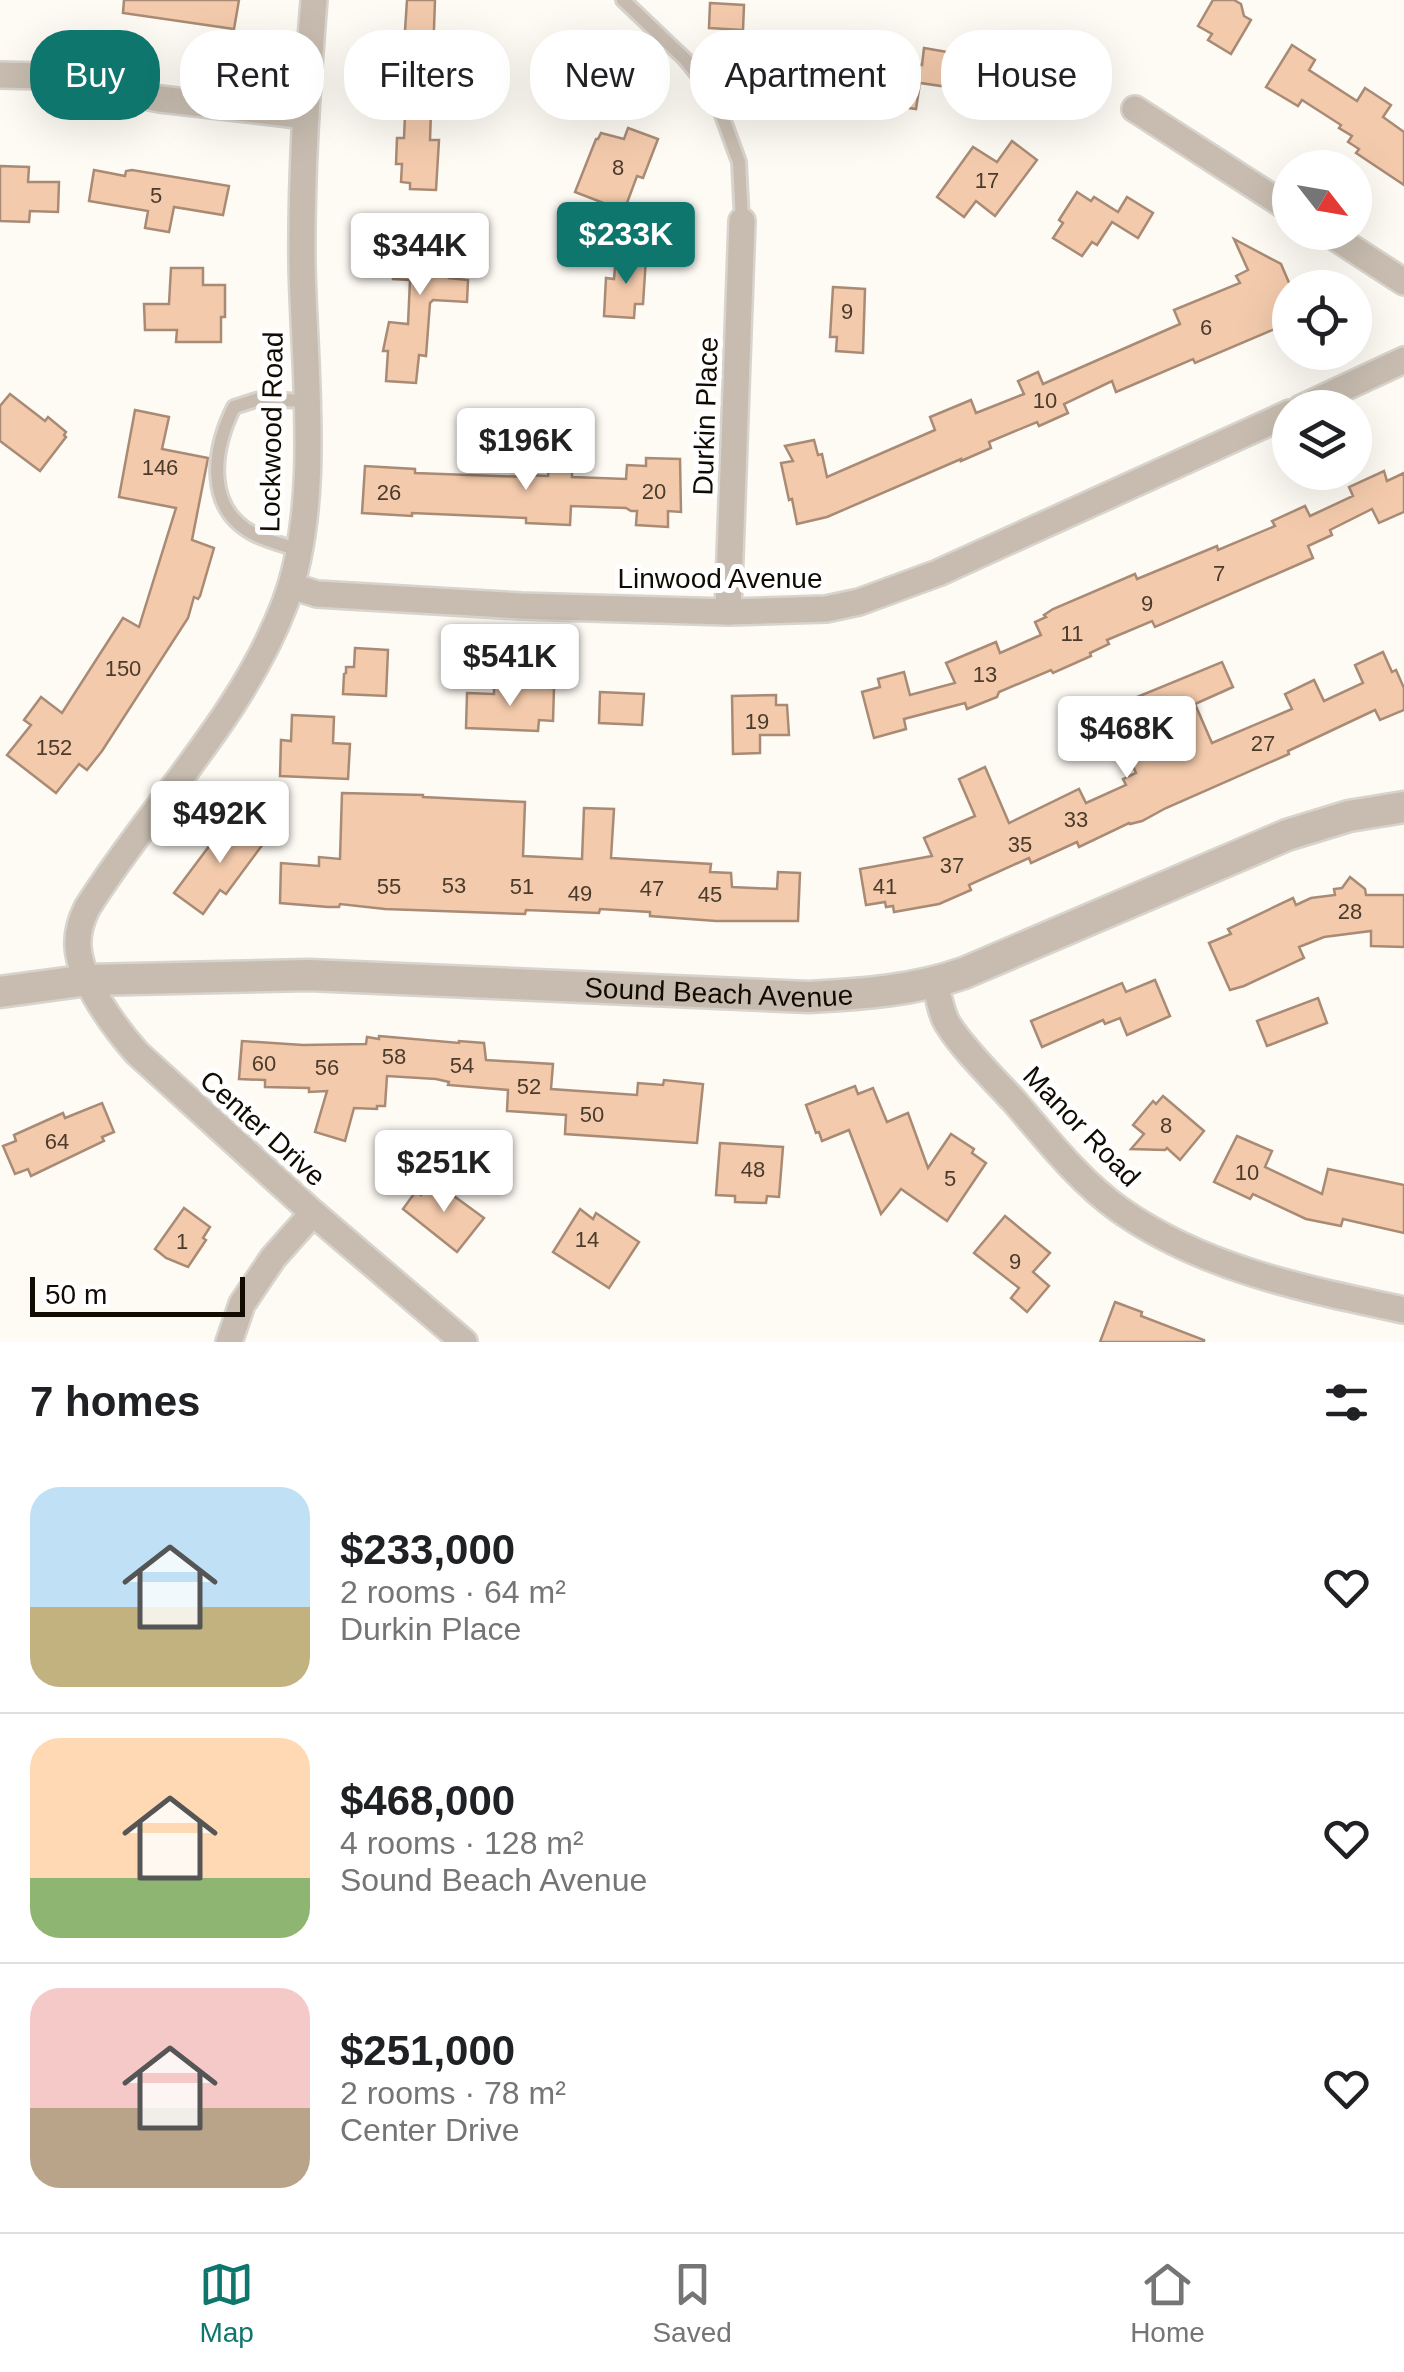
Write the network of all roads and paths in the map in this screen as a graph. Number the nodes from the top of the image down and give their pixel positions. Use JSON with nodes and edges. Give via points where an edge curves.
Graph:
{"nodes":[{"id":1,"x":314,"y":0,"type":"edge"},
{"id":2,"x":623,"y":0,"type":"edge"},
{"id":3,"x":312,"y":30,"type":"edge"},
{"id":4,"x":0,"y":75,"type":"edge"},
{"id":5,"x":180,"y":101,"type":"edge"},
{"id":6,"x":1134,"y":110,"type":"dead end"},
{"id":7,"x":306,"y":120,"type":"edge"},
{"id":8,"x":1272,"y":198,"type":"edge"},
{"id":9,"x":742,"y":221,"type":"joint"},
{"id":10,"x":1355,"y":250,"type":"edge"},
{"id":11,"x":1404,"y":282,"type":"edge"},
{"id":12,"x":1404,"y":360,"type":"edge"},
{"id":13,"x":1340,"y":390,"type":"edge"},
{"id":14,"x":306,"y":401,"type":"junction"},
{"id":15,"x":1272,"y":421,"type":"edge"},
{"id":16,"x":299,"y":550,"type":"junction"},
{"id":17,"x":291,"y":586,"type":"junction"},
{"id":18,"x":728,"y":612,"type":"junction"},
{"id":19,"x":1404,"y":807,"type":"edge"},
{"id":20,"x":88,"y":980,"type":"junction"},
{"id":21,"x":935,"y":983,"type":"junction"},
{"id":22,"x":0,"y":992,"type":"edge"},
{"id":23,"x":313,"y":1213,"type":"junction"},
{"id":24,"x":1404,"y":1310,"type":"edge"},
{"id":25,"x":229,"y":1342,"type":"edge"},
{"id":26,"x":464,"y":1342,"type":"edge"}],
"edges":[{"from":1,"to":3,"type":"street","name":"Lockwood Road"},
{"from":2,"to":9,"type":"lane","via":[[716,96],[738,162]]},
{"from":4,"to":5,"type":"street","via":[[42,76]]},
{"from":6,"to":8,"type":"street"},
{"from":7,"to":14,"type":"street","name":"Lockwood Road"},
{"from":9,"to":18,"type":"street","name":"Durkin Place"},
{"from":10,"to":11,"type":"street"},
{"from":12,"to":13,"type":"street"},
{"from":14,"to":16,"type":"street","name":"Lockwood Road"},
{"from":14,"to":16,"type":"lane","via":[[234,407],[218,482],[231,517],[253,534]]},
{"from":15,"to":18,"type":"street","name":"Linwood Avenue","via":[[859,602]]},
{"from":16,"to":17,"type":"street","name":"Lockwood Road"},
{"from":17,"to":18,"type":"street","name":"Linwood Avenue","via":[[318,594]]},
{"from":17,"to":20,"type":"street","name":"Lockwood Road","via":[[230,706],[87,908],[78,952]]},
{"from":19,"to":21,"type":"street","name":"Sound Beach Avenue","via":[[1286,836]]},
{"from":20,"to":21,"type":"street","name":"Sound Beach Avenue","via":[[309,975],[809,997]]},
{"from":20,"to":22,"type":"street","name":"Sound Beach Avenue"},
{"from":20,"to":23,"type":"street","name":"Center Drive","via":[[112,1025],[137,1053]]},
{"from":21,"to":24,"type":"street","name":"Manor Road","via":[[947,1024],[1049,1142],[1117,1208],[1235,1268]]},
{"from":23,"to":25,"type":"street","via":[[242,1304]]},
{"from":23,"to":26,"type":"street","name":"Center Drive"}]}
